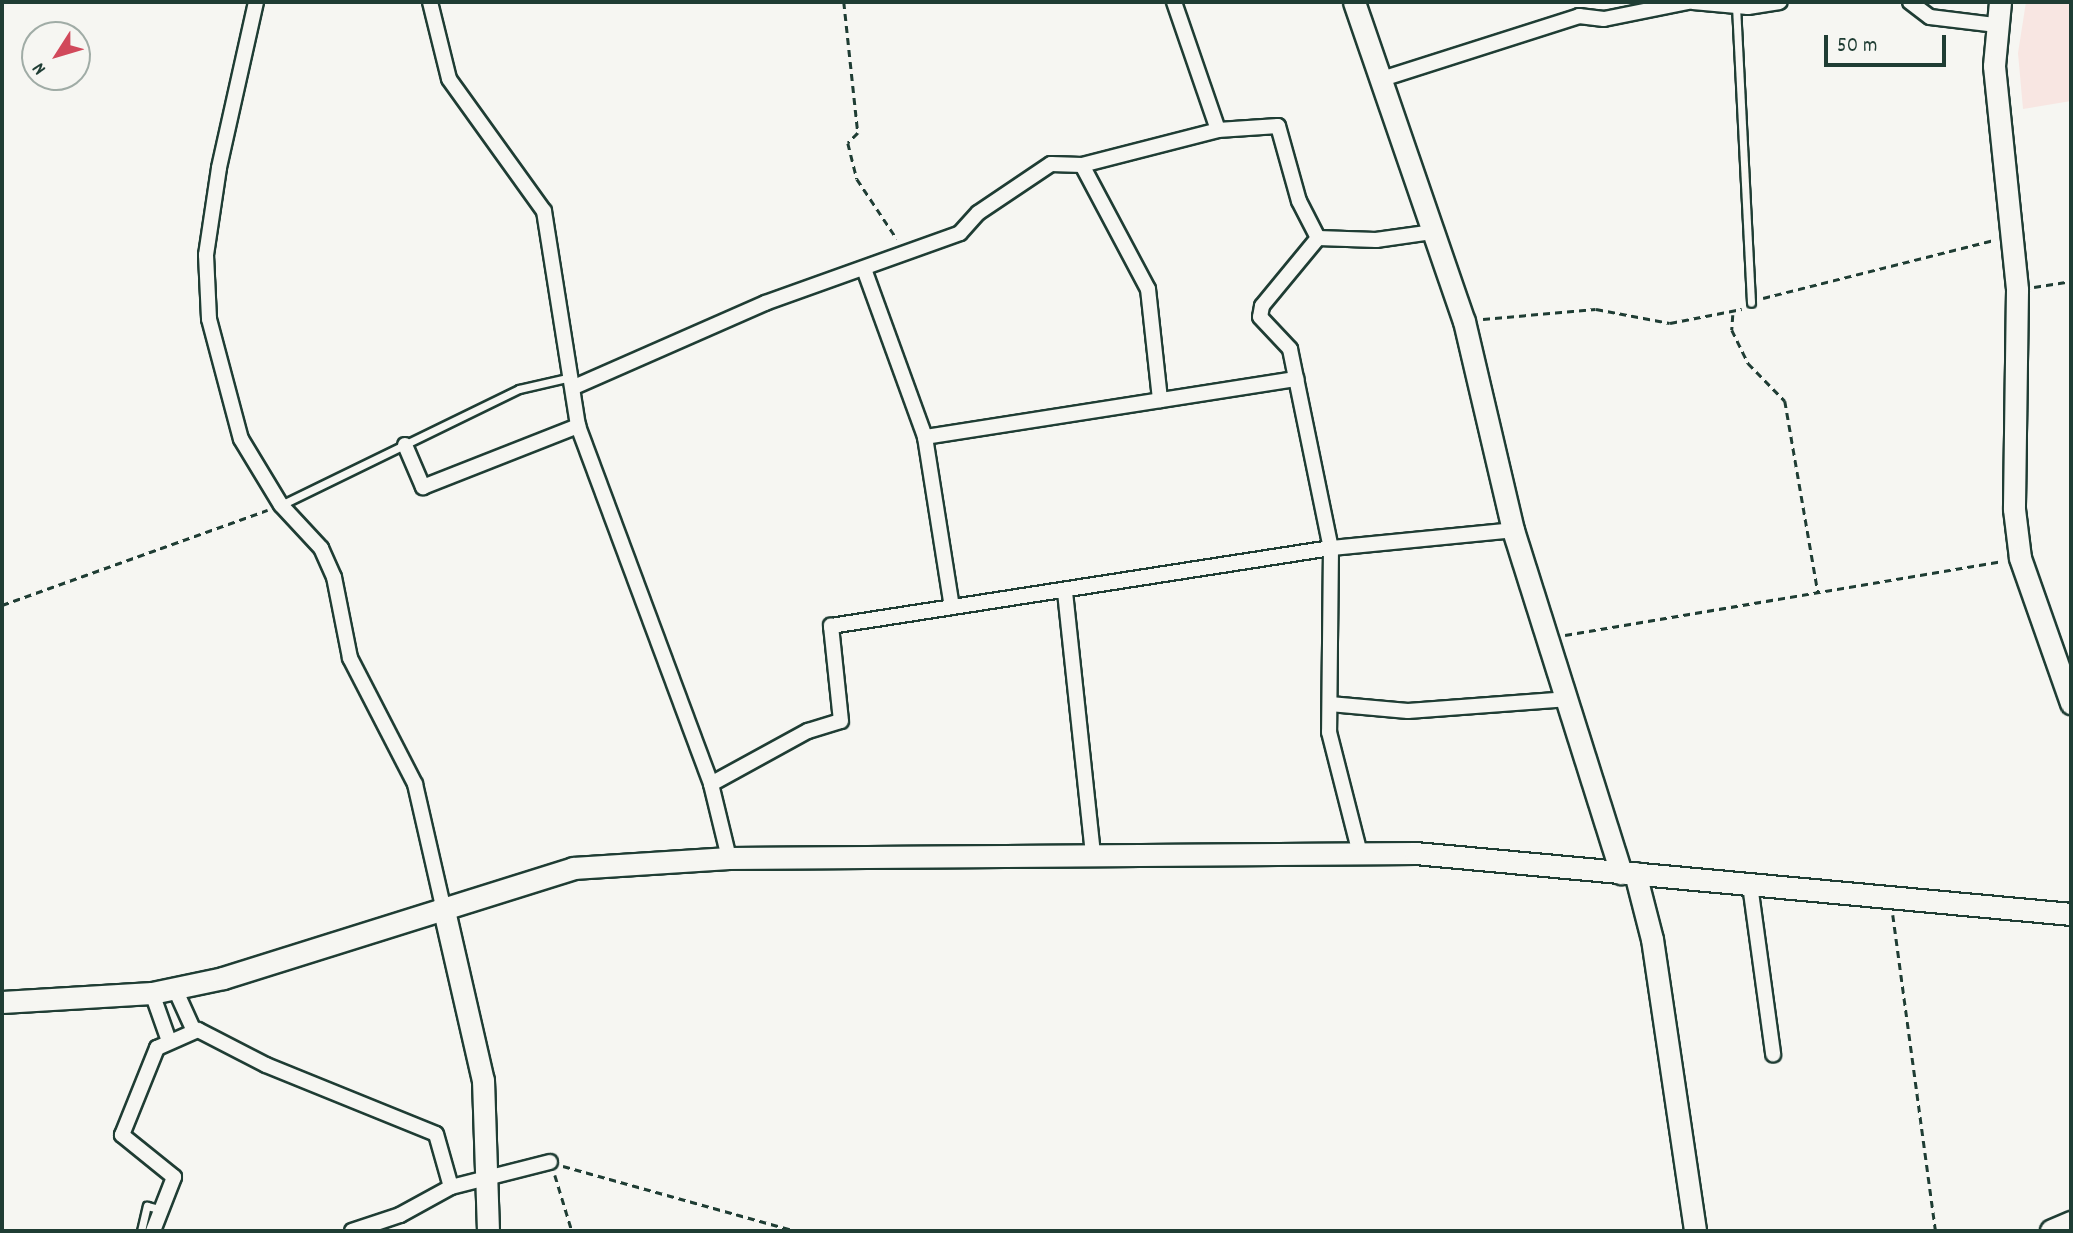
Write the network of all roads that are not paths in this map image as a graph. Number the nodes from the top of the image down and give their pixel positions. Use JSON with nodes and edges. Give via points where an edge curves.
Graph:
{"nodes":[{"id":1,"x":256,"y":2,"type":"edge"},
{"id":2,"x":430,"y":2,"type":"edge"},
{"id":3,"x":1174,"y":2,"type":"edge"},
{"id":4,"x":1354,"y":2,"type":"edge"},
{"id":5,"x":1690,"y":2,"type":"edge"},
{"id":6,"x":1780,"y":2,"type":"edge"},
{"id":7,"x":1910,"y":2,"type":"edge"},
{"id":8,"x":2000,"y":2,"type":"edge"},
{"id":9,"x":1743,"y":5,"type":"edge"},
{"id":10,"x":1995,"y":25,"type":"junction"},
{"id":11,"x":1382,"y":79,"type":"junction"},
{"id":12,"x":1218,"y":130,"type":"junction"},
{"id":13,"x":1082,"y":165,"type":"junction"},
{"id":14,"x":1433,"y":232,"type":"junction"},
{"id":15,"x":1318,"y":238,"type":"junction"},
{"id":16,"x":864,"y":269,"type":"junction"},
{"id":17,"x":1751,"y":303,"type":"dead end"},
{"id":18,"x":1297,"y":379,"type":"junction"},
{"id":19,"x":573,"y":382,"type":"junction"},
{"id":20,"x":1160,"y":400,"type":"junction"},
{"id":21,"x":578,"y":426,"type":"junction"},
{"id":22,"x":925,"y":437,"type":"junction"},
{"id":23,"x":405,"y":445,"type":"junction"},
{"id":24,"x":281,"y":505,"type":"junction"},
{"id":25,"x":1513,"y":530,"type":"junction"},
{"id":26,"x":1331,"y":548,"type":"junction"},
{"id":27,"x":1065,"y":592,"type":"junction"},
{"id":28,"x":953,"y":607,"type":"junction"},
{"id":29,"x":1566,"y":699,"type":"junction"},
{"id":30,"x":2071,"y":703,"type":"edge"},
{"id":31,"x":1330,"y":704,"type":"junction"},
{"id":32,"x":711,"y":784,"type":"junction"},
{"id":33,"x":1360,"y":854,"type":"junction"},
{"id":34,"x":1093,"y":856,"type":"junction"},
{"id":35,"x":729,"y":858,"type":"junction"},
{"id":36,"x":1628,"y":873,"type":"junction"},
{"id":37,"x":1751,"y":884,"type":"junction"},
{"id":38,"x":443,"y":906,"type":"junction"},
{"id":39,"x":2071,"y":914,"type":"edge"},
{"id":40,"x":175,"y":989,"type":"junction"},
{"id":41,"x":152,"y":993,"type":"junction"},
{"id":42,"x":2,"y":1002,"type":"edge"},
{"id":43,"x":194,"y":1031,"type":"junction"},
{"id":44,"x":169,"y":1041,"type":"junction"},
{"id":45,"x":1773,"y":1054,"type":"dead end"},
{"id":46,"x":550,"y":1162,"type":"road end"},
{"id":47,"x":491,"y":1177,"type":"junction"},
{"id":48,"x":451,"y":1187,"type":"junction"},
{"id":49,"x":159,"y":1209,"type":"junction"},
{"id":50,"x":2071,"y":1223,"type":"edge"},
{"id":51,"x":141,"y":1231,"type":"edge"},
{"id":52,"x":153,"y":1231,"type":"edge"},
{"id":53,"x":352,"y":1231,"type":"edge"},
{"id":54,"x":488,"y":1231,"type":"edge"},
{"id":55,"x":1695,"y":1231,"type":"edge"},
{"id":56,"x":2052,"y":1231,"type":"edge"}],
"edges":[{"from":1,"to":24,"type":"street","via":[[219,168],[206,255],[209,306],[242,439]]},
{"from":2,"to":19,"type":"street","via":[[449,79],[544,211]]},
{"from":3,"to":12,"type":"street"},
{"from":4,"to":11,"type":"street"},
{"from":5,"to":9,"type":"street"},
{"from":5,"to":11,"type":"street","via":[[1604,19],[1579,16]]},
{"from":6,"to":9,"type":"street"},
{"from":7,"to":10,"type":"street","via":[[1930,17]]},
{"from":8,"to":10,"type":"street"},
{"from":9,"to":17,"type":"lane"},
{"from":10,"to":30,"type":"street","via":[[1994,66],[2017,290],[2014,509],[2020,558]]},
{"from":11,"to":14,"type":"street"},
{"from":12,"to":13,"type":"street"},
{"from":12,"to":15,"type":"street","via":[[1278,126],[1299,201]]},
{"from":13,"to":16,"type":"street","via":[[1051,164],[960,233]]},
{"from":13,"to":20,"type":"street","via":[[1148,289]]},
{"from":14,"to":15,"type":"street","via":[[1376,240]]},
{"from":14,"to":25,"type":"street","via":[[1464,321]]},
{"from":15,"to":18,"type":"street","via":[[1262,306],[1261,317],[1290,349]]},
{"from":16,"to":19,"type":"street","via":[[765,303]]},
{"from":16,"to":22,"type":"street"},
{"from":18,"to":20,"type":"street"},
{"from":18,"to":26,"type":"street"},
{"from":19,"to":21,"type":"street"},
{"from":19,"to":23,"type":"lane","via":[[519,389]]},
{"from":20,"to":22,"type":"street"},
{"from":21,"to":23,"type":"street","via":[[423,487]]},
{"from":21,"to":32,"type":"street"},
{"from":22,"to":28,"type":"street"},
{"from":23,"to":24,"type":"lane"},
{"from":24,"to":38,"type":"street","via":[[321,548],[334,577],[351,658],[415,784]]},
{"from":25,"to":26,"type":"street"},
{"from":25,"to":29,"type":"street"},
{"from":26,"to":27,"type":"street"},
{"from":26,"to":31,"type":"street"},
{"from":27,"to":28,"type":"street"},
{"from":27,"to":34,"type":"street"},
{"from":28,"to":32,"type":"street","via":[[831,626],[841,721],[808,731]]},
{"from":29,"to":31,"type":"street","via":[[1408,711]]},
{"from":29,"to":36,"type":"street"},
{"from":31,"to":33,"type":"street","via":[[1329,732]]},
{"from":32,"to":35,"type":"street"},
{"from":33,"to":34,"type":"street"},
{"from":33,"to":36,"type":"street","via":[[1415,853]]},
{"from":34,"to":35,"type":"street"},
{"from":35,"to":38,"type":"street","via":[[573,868]]},
{"from":36,"to":37,"type":"street"},
{"from":36,"to":55,"type":"street","via":[[1652,939]]},
{"from":37,"to":39,"type":"street"},
{"from":37,"to":45,"type":"street"},
{"from":38,"to":40,"type":"street"},
{"from":38,"to":47,"type":"street","via":[[483,1080]]},
{"from":40,"to":41,"type":"street"},
{"from":40,"to":43,"type":"street"},
{"from":41,"to":42,"type":"street"},
{"from":41,"to":44,"type":"street"},
{"from":43,"to":44,"type":"street"},
{"from":43,"to":48,"type":"street","via":[[436,1133]]},
{"from":44,"to":49,"type":"street","via":[[157,1048],[122,1135],[174,1177]]},
{"from":46,"to":47,"type":"street"},
{"from":47,"to":48,"type":"street"},
{"from":47,"to":54,"type":"street"},
{"from":48,"to":53,"type":"street","via":[[400,1215]]},
{"from":49,"to":51,"type":"lane","via":[[147,1206]]},
{"from":49,"to":52,"type":"street"},
{"from":50,"to":56,"type":"main road"}]}
